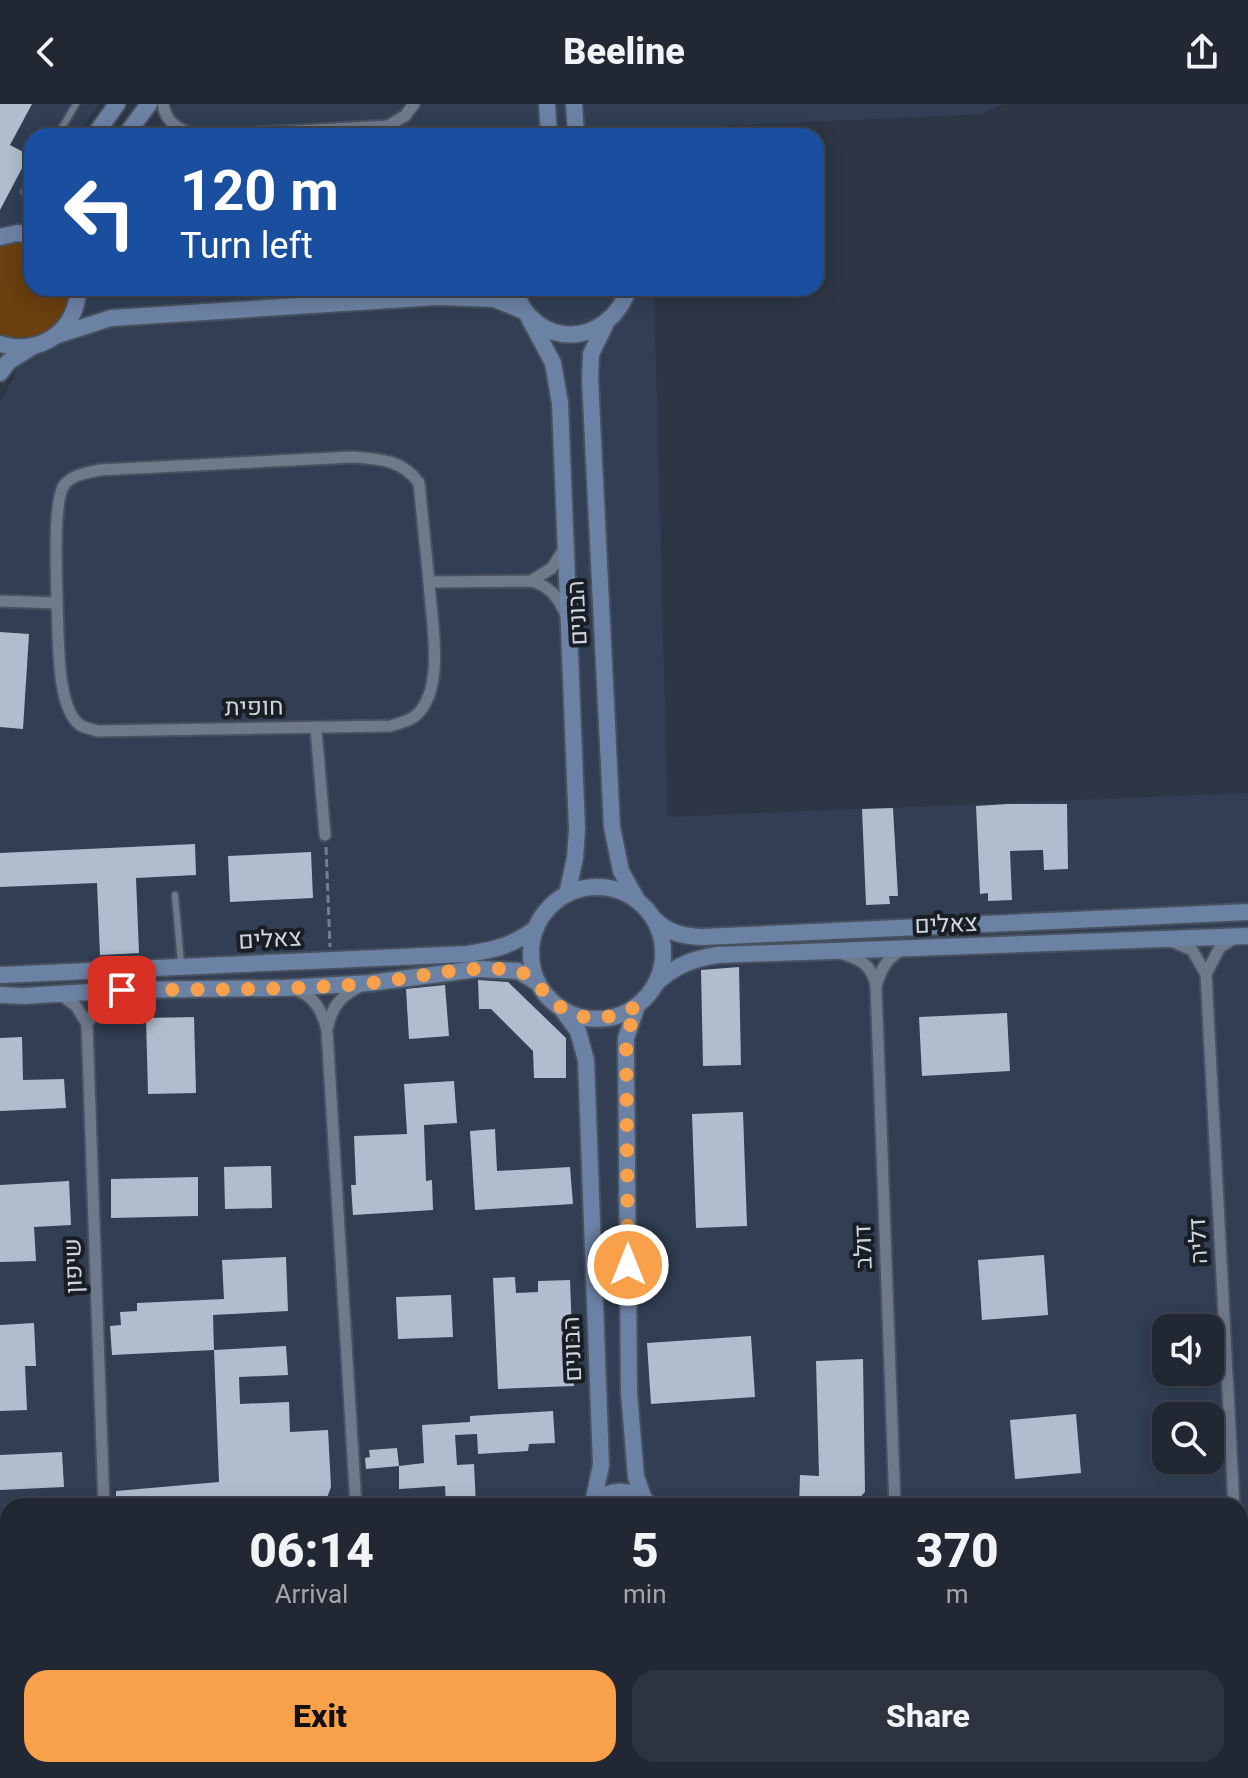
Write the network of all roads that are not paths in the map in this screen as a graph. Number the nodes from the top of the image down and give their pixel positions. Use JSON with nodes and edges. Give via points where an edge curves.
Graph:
{"nodes":[{"id":1,"x":76,"y":104,"type":"edge"},
{"id":2,"x":117,"y":104,"type":"edge"},
{"id":3,"x":149,"y":104,"type":"edge"},
{"id":4,"x":163,"y":104,"type":"edge"},
{"id":5,"x":414,"y":104,"type":"edge"},
{"id":6,"x":547,"y":104,"type":"edge"},
{"id":7,"x":574,"y":104,"type":"edge"},
{"id":8,"x":62,"y":128,"type":"edge"},
{"id":9,"x":100,"y":128,"type":"edge"},
{"id":10,"x":131,"y":128,"type":"edge"},
{"id":11,"x":176,"y":128,"type":"edge"},
{"id":12,"x":351,"y":128,"type":"edge"},
{"id":13,"x":548,"y":128,"type":"edge"},
{"id":14,"x":576,"y":128,"type":"edge"},
{"id":15,"x":77,"y":296,"type":"edge"},
{"id":16,"x":518,"y":296,"type":"edge"},
{"id":17,"x":625,"y":296,"type":"edge"},
{"id":18,"x":526,"y":314,"type":"junction"},
{"id":19,"x":606,"y":323,"type":"junction"},
{"id":20,"x":58,"y":335,"type":"junction"},
{"id":21,"x":0,"y":344,"type":"edge"},
{"id":22,"x":34,"y":346,"type":"junction"},
{"id":23,"x":0,"y":373,"type":"edge"},
{"id":24,"x":566,"y":545,"type":"junction"},
{"id":25,"x":531,"y":581,"type":"junction"},
{"id":26,"x":429,"y":582,"type":"junction"},
{"id":27,"x":0,"y":601,"type":"edge"},
{"id":28,"x":57,"y":603,"type":"junction"},
{"id":29,"x":569,"y":621,"type":"junction"},
{"id":30,"x":316,"y":729,"type":"junction"},
{"id":31,"x":325,"y":835,"type":"road end"},
{"id":32,"x":567,"y":894,"type":"junction"},
{"id":33,"x":175,"y":895,"type":"dead end"},
{"id":34,"x":637,"y":900,"type":"junction"},
{"id":35,"x":1248,"y":912,"type":"edge"},
{"id":36,"x":654,"y":919,"type":"junction"},
{"id":37,"x":536,"y":928,"type":"junction"},
{"id":38,"x":1244,"y":936,"type":"edge"},
{"id":39,"x":1163,"y":939,"type":"junction"},
{"id":40,"x":904,"y":949,"type":"junction"},
{"id":41,"x":834,"y":952,"type":"junction"},
{"id":42,"x":181,"y":967,"type":"junction"},
{"id":43,"x":1206,"y":974,"type":"junction"},
{"id":44,"x":0,"y":975,"type":"edge"},
{"id":45,"x":370,"y":983,"type":"junction"},
{"id":46,"x":538,"y":983,"type":"junction"},
{"id":47,"x":655,"y":984,"type":"junction"},
{"id":48,"x":876,"y":987,"type":"junction"},
{"id":49,"x":285,"y":988,"type":"junction"},
{"id":50,"x":122,"y":990,"type":"junction"},
{"id":51,"x":0,"y":995,"type":"edge"},
{"id":52,"x":24,"y":996,"type":"junction"},
{"id":53,"x":637,"y":1006,"type":"junction"},
{"id":54,"x":561,"y":1008,"type":"junction"},
{"id":55,"x":87,"y":1024,"type":"junction"},
{"id":56,"x":327,"y":1031,"type":"junction"},
{"id":57,"x":104,"y":1498,"type":"edge"},
{"id":58,"x":356,"y":1498,"type":"edge"},
{"id":59,"x":594,"y":1498,"type":"edge"},
{"id":60,"x":603,"y":1498,"type":"edge"},
{"id":61,"x":639,"y":1498,"type":"edge"},
{"id":62,"x":645,"y":1498,"type":"edge"},
{"id":63,"x":895,"y":1498,"type":"edge"},
{"id":64,"x":1234,"y":1498,"type":"edge"}],
"edges":[{"from":1,"to":8,"type":"lane"},
{"from":2,"to":9,"type":"street"},
{"from":3,"to":10,"type":"street"},
{"from":4,"to":11,"type":"street"},
{"from":5,"to":12,"type":"street","via":[[388,126]]},
{"from":6,"to":13,"type":"street"},
{"from":7,"to":14,"type":"street"},
{"from":15,"to":20,"type":"street","via":[[74,313]]},
{"from":16,"to":18,"type":"street","name":"הבונים"},
{"from":17,"to":19,"type":"street","name":"הבונים"},
{"from":18,"to":19,"type":"street","via":[[545,329],[571,335]]},
{"from":18,"to":20,"type":"street","via":[[494,299],[437,297],[111,318]]},
{"from":18,"to":24,"type":"street","name":"הבונים","via":[[553,363],[560,403]]},
{"from":19,"to":34,"type":"street","name":"הבונים","via":[[591,354],[590,379],[612,827],[621,871]]},
{"from":20,"to":22,"type":"street"},
{"from":21,"to":22,"type":"street"},
{"from":22,"to":23,"type":"street"},
{"from":24,"to":25,"type":"street","via":[[552,568]]},
{"from":24,"to":29,"type":"street","name":"הבונים"},
{"from":25,"to":26,"type":"street"},
{"from":25,"to":29,"type":"street","via":[[553,592]]},
{"from":26,"to":28,"type":"street","name":"חופית","via":[[419,483],[409,470],[387,460],[352,457],[99,470],[64,485],[57,501]]},
{"from":26,"to":30,"type":"street","name":"חופית","via":[[435,681],[425,703],[413,718],[390,726]]},
{"from":27,"to":28,"type":"street"},
{"from":28,"to":30,"type":"street","name":"חופית","via":[[62,687],[67,708],[79,724],[98,731]]},
{"from":29,"to":32,"type":"street","name":"הבונים","via":[[577,829]]},
{"from":30,"to":31,"type":"street"},
{"from":32,"to":34,"type":"street","via":[[603,887]]},
{"from":32,"to":37,"type":"street"},
{"from":33,"to":42,"type":"lane"},
{"from":34,"to":36,"type":"street"},
{"from":35,"to":36,"type":"street","name":"צאלים","via":[[702,937],[676,934]]},
{"from":36,"to":47,"type":"street","via":[[663,951]]},
{"from":37,"to":42,"type":"street","name":"צאלים","via":[[519,942],[467,954]]},
{"from":37,"to":46,"type":"street","via":[[532,965]]},
{"from":38,"to":39,"type":"street","name":"צאלים"},
{"from":38,"to":43,"type":"street","via":[[1220,947]]},
{"from":39,"to":40,"type":"street","name":"צאלים"},
{"from":39,"to":43,"type":"street","via":[[1192,950]]},
{"from":40,"to":41,"type":"street","name":"צאלים"},
{"from":40,"to":48,"type":"street","via":[[886,963]]},
{"from":41,"to":47,"type":"street","name":"צאלים","via":[[699,958],[674,968]]},
{"from":41,"to":48,"type":"street","via":[[860,960]]},
{"from":42,"to":44,"type":"street","name":"צאלים"},
{"from":43,"to":64,"type":"street","name":"דליה"},
{"from":45,"to":46,"type":"street","name":"צאלים","via":[[478,969],[506,969]]},
{"from":45,"to":49,"type":"street","name":"צאלים"},
{"from":45,"to":56,"type":"street","via":[[341,998]]},
{"from":46,"to":54,"type":"street"},
{"from":47,"to":53,"type":"street"},
{"from":48,"to":63,"type":"street","name":"דולב"},
{"from":49,"to":50,"type":"street","name":"צאלים"},
{"from":49,"to":56,"type":"street","via":[[313,1001]]},
{"from":50,"to":52,"type":"street","name":"צאלים"},
{"from":50,"to":55,"type":"street","via":[[105,995]]},
{"from":51,"to":52,"type":"street","name":"צאלים"},
{"from":52,"to":55,"type":"street","via":[[63,994]]},
{"from":53,"to":54,"type":"street","via":[[599,1019]]},
{"from":53,"to":62,"type":"street","via":[[626,1038],[629,1393],[636,1477]]},
{"from":54,"to":59,"type":"street","name":"הבונים","via":[[578,1031],[586,1060],[601,1465]]},
{"from":55,"to":57,"type":"street","name":"שיפון"},
{"from":56,"to":58,"type":"street"},
{"from":60,"to":61,"type":"street","via":[[624,1491]]}]}
